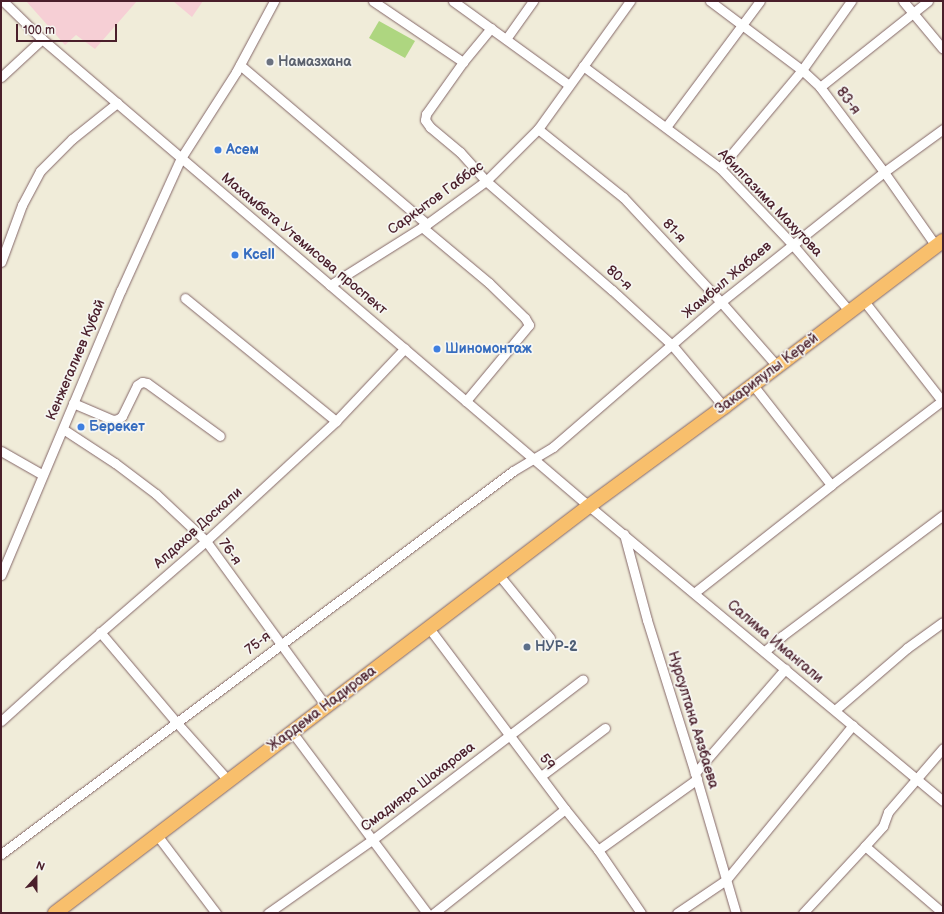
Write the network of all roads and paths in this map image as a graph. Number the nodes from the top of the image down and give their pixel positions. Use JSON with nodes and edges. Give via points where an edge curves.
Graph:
{"nodes":[{"id":1,"x":3,"y":1,"type":"edge"},
{"id":2,"x":274,"y":1,"type":"edge"},
{"id":3,"x":373,"y":1,"type":"edge"},
{"id":4,"x":453,"y":1,"type":"edge"},
{"id":5,"x":533,"y":1,"type":"edge"},
{"id":6,"x":630,"y":1,"type":"edge"},
{"id":7,"x":710,"y":1,"type":"edge"},
{"id":8,"x":760,"y":1,"type":"edge"},
{"id":9,"x":851,"y":1,"type":"edge"},
{"id":10,"x":903,"y":1,"type":"edge"},
{"id":11,"x":928,"y":1,"type":"edge"},
{"id":12,"x":913,"y":13,"type":"junction"},
{"id":13,"x":742,"y":25,"type":"junction"},
{"id":14,"x":491,"y":28,"type":"junction"},
{"id":15,"x":42,"y":39,"type":"junction"},
{"id":16,"x":506,"y":39,"type":"junction"},
{"id":17,"x":943,"y":49,"type":"edge"},
{"id":18,"x":463,"y":62,"type":"junction"},
{"id":19,"x":240,"y":65,"type":"junction"},
{"id":20,"x":583,"y":66,"type":"junction"},
{"id":21,"x":802,"y":70,"type":"junction"},
{"id":22,"x":1,"y":77,"type":"edge"},
{"id":23,"x":569,"y":85,"type":"junction"},
{"id":24,"x":820,"y":87,"type":"junction"},
{"id":25,"x":117,"y":103,"type":"junction"},
{"id":26,"x":666,"y":127,"type":"junction"},
{"id":27,"x":538,"y":129,"type":"junction"},
{"id":28,"x":943,"y":129,"type":"edge"},
{"id":29,"x":181,"y":158,"type":"junction"},
{"id":30,"x":720,"y":168,"type":"junction"},
{"id":31,"x":884,"y":172,"type":"junction"},
{"id":32,"x":486,"y":181,"type":"junction"},
{"id":33,"x":425,"y":225,"type":"junction"},
{"id":34,"x":939,"y":243,"type":"edge"},
{"id":35,"x":792,"y":244,"type":"junction"},
{"id":36,"x":1,"y":262,"type":"edge"},
{"id":37,"x":330,"y":285,"type":"junction"},
{"id":38,"x":185,"y":298,"type":"dead end"},
{"id":39,"x":864,"y":301,"type":"junction"},
{"id":40,"x":721,"y":302,"type":"junction"},
{"id":41,"x":850,"y":312,"type":"junction"},
{"id":42,"x":672,"y":345,"type":"junction"},
{"id":43,"x":405,"y":348,"type":"junction"},
{"id":44,"x":777,"y":366,"type":"junction"},
{"id":45,"x":753,"y":385,"type":"junction"},
{"id":46,"x":466,"y":401,"type":"junction"},
{"id":47,"x":943,"y":401,"type":"edge"},
{"id":48,"x":73,"y":404,"type":"junction"},
{"id":49,"x":724,"y":407,"type":"junction"},
{"id":50,"x":336,"y":421,"type":"junction"},
{"id":51,"x":63,"y":429,"type":"junction"},
{"id":52,"x":220,"y":436,"type":"dead end"},
{"id":53,"x":1,"y":451,"type":"edge"},
{"id":54,"x":535,"y":458,"type":"junction"},
{"id":55,"x":43,"y":475,"type":"junction"},
{"id":56,"x":831,"y":485,"type":"junction"},
{"id":57,"x":589,"y":506,"type":"junction"},
{"id":58,"x":943,"y":515,"type":"edge"},
{"id":59,"x":624,"y":534,"type":"junction"},
{"id":60,"x":206,"y":541,"type":"junction"},
{"id":61,"x":1,"y":575,"type":"edge"},
{"id":62,"x":498,"y":575,"type":"junction"},
{"id":63,"x":694,"y":593,"type":"junction"},
{"id":64,"x":943,"y":622,"type":"edge"},
{"id":65,"x":429,"y":628,"type":"junction"},
{"id":66,"x":100,"y":632,"type":"junction"},
{"id":67,"x":550,"y":638,"type":"dead end"},
{"id":68,"x":280,"y":643,"type":"junction"},
{"id":69,"x":765,"y":652,"type":"junction"},
{"id":70,"x":785,"y":669,"type":"junction"},
{"id":71,"x":583,"y":679,"type":"dead end"},
{"id":72,"x":326,"y":706,"type":"junction"},
{"id":73,"x":835,"y":710,"type":"junction"},
{"id":74,"x":1,"y":721,"type":"edge"},
{"id":75,"x":177,"y":723,"type":"junction"},
{"id":76,"x":853,"y":725,"type":"junction"},
{"id":77,"x":605,"y":728,"type":"dead end"},
{"id":78,"x":292,"y":732,"type":"junction"},
{"id":79,"x":510,"y":734,"type":"junction"},
{"id":80,"x":943,"y":748,"type":"edge"},
{"id":81,"x":541,"y":776,"type":"junction"},
{"id":82,"x":696,"y":776,"type":"junction"},
{"id":83,"x":916,"y":778,"type":"junction"},
{"id":84,"x":228,"y":780,"type":"junction"},
{"id":85,"x":943,"y":801,"type":"edge"},
{"id":86,"x":565,"y":808,"type":"junction"},
{"id":87,"x":157,"y":835,"type":"junction"},
{"id":88,"x":372,"y":840,"type":"junction"},
{"id":89,"x":865,"y":846,"type":"junction"},
{"id":90,"x":598,"y":850,"type":"junction"},
{"id":91,"x":1,"y":854,"type":"edge"},
{"id":92,"x":726,"y":880,"type":"junction"},
{"id":93,"x":55,"y":913,"type":"edge"},
{"id":94,"x":216,"y":913,"type":"edge"},
{"id":95,"x":268,"y":913,"type":"edge"},
{"id":96,"x":427,"y":913,"type":"edge"},
{"id":97,"x":434,"y":913,"type":"edge"},
{"id":98,"x":641,"y":913,"type":"edge"},
{"id":99,"x":677,"y":913,"type":"edge"},
{"id":100,"x":736,"y":913,"type":"edge"},
{"id":101,"x":803,"y":913,"type":"edge"},
{"id":102,"x":943,"y":913,"type":"edge"}],
"edges":[{"from":1,"to":15,"type":"street","name":"Махамбета Утемисова проспект"},
{"from":2,"to":19,"type":"street","name":"Кенжегалиев Кубай"},
{"from":3,"to":18,"type":"street"},
{"from":4,"to":14,"type":"street"},
{"from":5,"to":16,"type":"street"},
{"from":6,"to":20,"type":"street","name":"Саркытов Габбас"},
{"from":7,"to":13,"type":"street","name":"83-я"},
{"from":8,"to":13,"type":"street"},
{"from":9,"to":21,"type":"street"},
{"from":10,"to":12,"type":"street"},
{"from":11,"to":12,"type":"street"},
{"from":12,"to":17,"type":"street"},
{"from":12,"to":24,"type":"street"},
{"from":13,"to":21,"type":"street","name":"83-я"},
{"from":13,"to":26,"type":"street"},
{"from":14,"to":16,"type":"street"},
{"from":14,"to":18,"type":"street"},
{"from":15,"to":22,"type":"street"},
{"from":15,"to":25,"type":"street","name":"Махамбета Утемисова проспект"},
{"from":16,"to":23,"type":"street"},
{"from":18,"to":32,"type":"street","name":"80-я","via":[[426,114],[425,120],[460,152]]},
{"from":19,"to":29,"type":"street","name":"Кенжегалиев Кубай"},
{"from":19,"to":33,"type":"street"},
{"from":20,"to":23,"type":"street","name":"Саркытов Габбас"},
{"from":20,"to":26,"type":"street","name":"Абилгазима Махутова"},
{"from":21,"to":24,"type":"street","name":"83-я"},
{"from":21,"to":30,"type":"street"},
{"from":23,"to":27,"type":"street","name":"Саркытов Габбас"},
{"from":24,"to":31,"type":"street","name":"83-я"},
{"from":25,"to":29,"type":"street","name":"Махамбета Утемисова проспект"},
{"from":25,"to":36,"type":"street","via":[[72,139],[40,171],[22,205]]},
{"from":26,"to":30,"type":"street","name":"Абилгазима Махутова"},
{"from":27,"to":32,"type":"street","name":"Саркытов Габбас"},
{"from":27,"to":40,"type":"street","name":"81-я","via":[[623,197]]},
{"from":28,"to":31,"type":"street","name":"Жамбыл Жабаев"},
{"from":29,"to":37,"type":"street","name":"Махамбета Утемисова проспект"},
{"from":29,"to":48,"type":"street","name":"Кенжегалиев Кубай"},
{"from":30,"to":35,"type":"street","name":"Абилгазима Махутова"},
{"from":31,"to":34,"type":"street","name":"83-я"},
{"from":31,"to":35,"type":"street","name":"Жамбыл Жабаев"},
{"from":32,"to":33,"type":"street","name":"Саркытов Габбас"},
{"from":32,"to":42,"type":"street","name":"80-я"},
{"from":33,"to":37,"type":"street","name":"Саркытов Габбас"},
{"from":33,"to":46,"type":"street","via":[[490,283],[525,318],[528,325]]},
{"from":34,"to":39,"type":"highway","name":"Закарияулы Керей"},
{"from":35,"to":40,"type":"street","name":"Жамбыл Жабаев"},
{"from":35,"to":41,"type":"street","name":"Абилгазима Махутова"},
{"from":37,"to":43,"type":"street","name":"Махамбета Утемисова проспект"},
{"from":38,"to":50,"type":"street"},
{"from":39,"to":41,"type":"highway","name":"Закарияулы Керей"},
{"from":39,"to":47,"type":"street"},
{"from":40,"to":42,"type":"street","name":"Жамбыл Жабаев"},
{"from":40,"to":44,"type":"street","name":"81-я"},
{"from":41,"to":44,"type":"highway","name":"Закарияулы Керей"},
{"from":42,"to":49,"type":"street","name":"80-я"},
{"from":42,"to":54,"type":"street","name":"Жамбыл Жабаев","via":[[554,447]]},
{"from":43,"to":46,"type":"street","name":"Махамбета Утемисова проспект"},
{"from":43,"to":50,"type":"street","name":"Алдахов Доскали"},
{"from":44,"to":45,"type":"highway","name":"Закарияулы Керей"},
{"from":45,"to":49,"type":"highway","name":"Закарияулы Керей"},
{"from":45,"to":56,"type":"street"},
{"from":46,"to":54,"type":"street","name":"Махамбета Утемисова проспект"},
{"from":47,"to":56,"type":"street"},
{"from":48,"to":51,"type":"street","name":"Кенжегалиев Кубай"},
{"from":48,"to":52,"type":"street","via":[[113,420],[118,419],[122,416],[137,385],[147,383]]},
{"from":49,"to":57,"type":"highway","name":"Закарияулы Керей"},
{"from":50,"to":60,"type":"street","name":"Алдахов Доскали"},
{"from":51,"to":55,"type":"street","name":"Кенжегалиев Кубай"},
{"from":51,"to":60,"type":"street","name":"76-я","via":[[156,494]]},
{"from":53,"to":55,"type":"street"},
{"from":54,"to":57,"type":"street","name":"Махамбета Утемисова проспект"},
{"from":54,"to":68,"type":"street","name":"75-я","via":[[513,471]]},
{"from":55,"to":61,"type":"street","name":"Кенжегалиев Кубай"},
{"from":56,"to":63,"type":"street"},
{"from":57,"to":59,"type":"street","name":"Салима Имангали"},
{"from":57,"to":62,"type":"highway","name":"Жардема Надирова"},
{"from":58,"to":69,"type":"street","via":[[782,636]]},
{"from":59,"to":63,"type":"street","name":"Салима Имангали"},
{"from":59,"to":82,"type":"street","name":"Нурсултана Аязбаева","via":[[647,620]]},
{"from":60,"to":66,"type":"street","name":"Алдахов Доскали"},
{"from":60,"to":68,"type":"street","name":"76-я"},
{"from":62,"to":65,"type":"highway","name":"Жардема Надирова"},
{"from":62,"to":67,"type":"street"},
{"from":63,"to":69,"type":"street","name":"Салима Имангали"},
{"from":64,"to":73,"type":"street","via":[[907,648]]},
{"from":65,"to":72,"type":"highway","name":"Жардема Надирова"},
{"from":65,"to":79,"type":"street","name":"59"},
{"from":66,"to":74,"type":"street","name":"Алдахов Доскали"},
{"from":66,"to":75,"type":"street"},
{"from":68,"to":72,"type":"street","name":"76-я"},
{"from":68,"to":75,"type":"street","name":"75-я"},
{"from":69,"to":70,"type":"street","name":"Салима Имангали"},
{"from":70,"to":73,"type":"street","name":"Салима Имангали"},
{"from":70,"to":82,"type":"street"},
{"from":71,"to":79,"type":"street","name":"Смадияра Шахарова"},
{"from":72,"to":78,"type":"highway","name":"Жардема Надирова"},
{"from":73,"to":76,"type":"street","name":"Салима Имангали"},
{"from":75,"to":84,"type":"street"},
{"from":75,"to":91,"type":"street","name":"75-я"},
{"from":76,"to":83,"type":"street","name":"Салима Имангали"},
{"from":76,"to":92,"type":"street"},
{"from":77,"to":81,"type":"street"},
{"from":78,"to":84,"type":"highway","name":"Жардема Надирова"},
{"from":78,"to":88,"type":"street"},
{"from":79,"to":81,"type":"street","name":"59"},
{"from":79,"to":88,"type":"street","name":"Смадияра Шахарова"},
{"from":80,"to":83,"type":"street"},
{"from":81,"to":86,"type":"street","name":"59"},
{"from":82,"to":90,"type":"street"},
{"from":82,"to":92,"type":"street","name":"Нурсултана Аязбаева"},
{"from":83,"to":85,"type":"street","name":"Салима Имангали"},
{"from":83,"to":89,"type":"street","via":[[888,812],[883,826]]},
{"from":84,"to":87,"type":"highway","name":"Жардема Надирова"},
{"from":86,"to":90,"type":"street","name":"59"},
{"from":86,"to":97,"type":"street"},
{"from":87,"to":93,"type":"highway","name":"Жардема Надирова"},
{"from":87,"to":94,"type":"street"},
{"from":88,"to":95,"type":"street","name":"Смадияра Шахарова"},
{"from":88,"to":96,"type":"street"},
{"from":89,"to":101,"type":"street"},
{"from":89,"to":102,"type":"street"},
{"from":90,"to":98,"type":"street","name":"59"},
{"from":92,"to":99,"type":"street"},
{"from":92,"to":100,"type":"street","name":"Нурсултана Аязбаева"}]}
